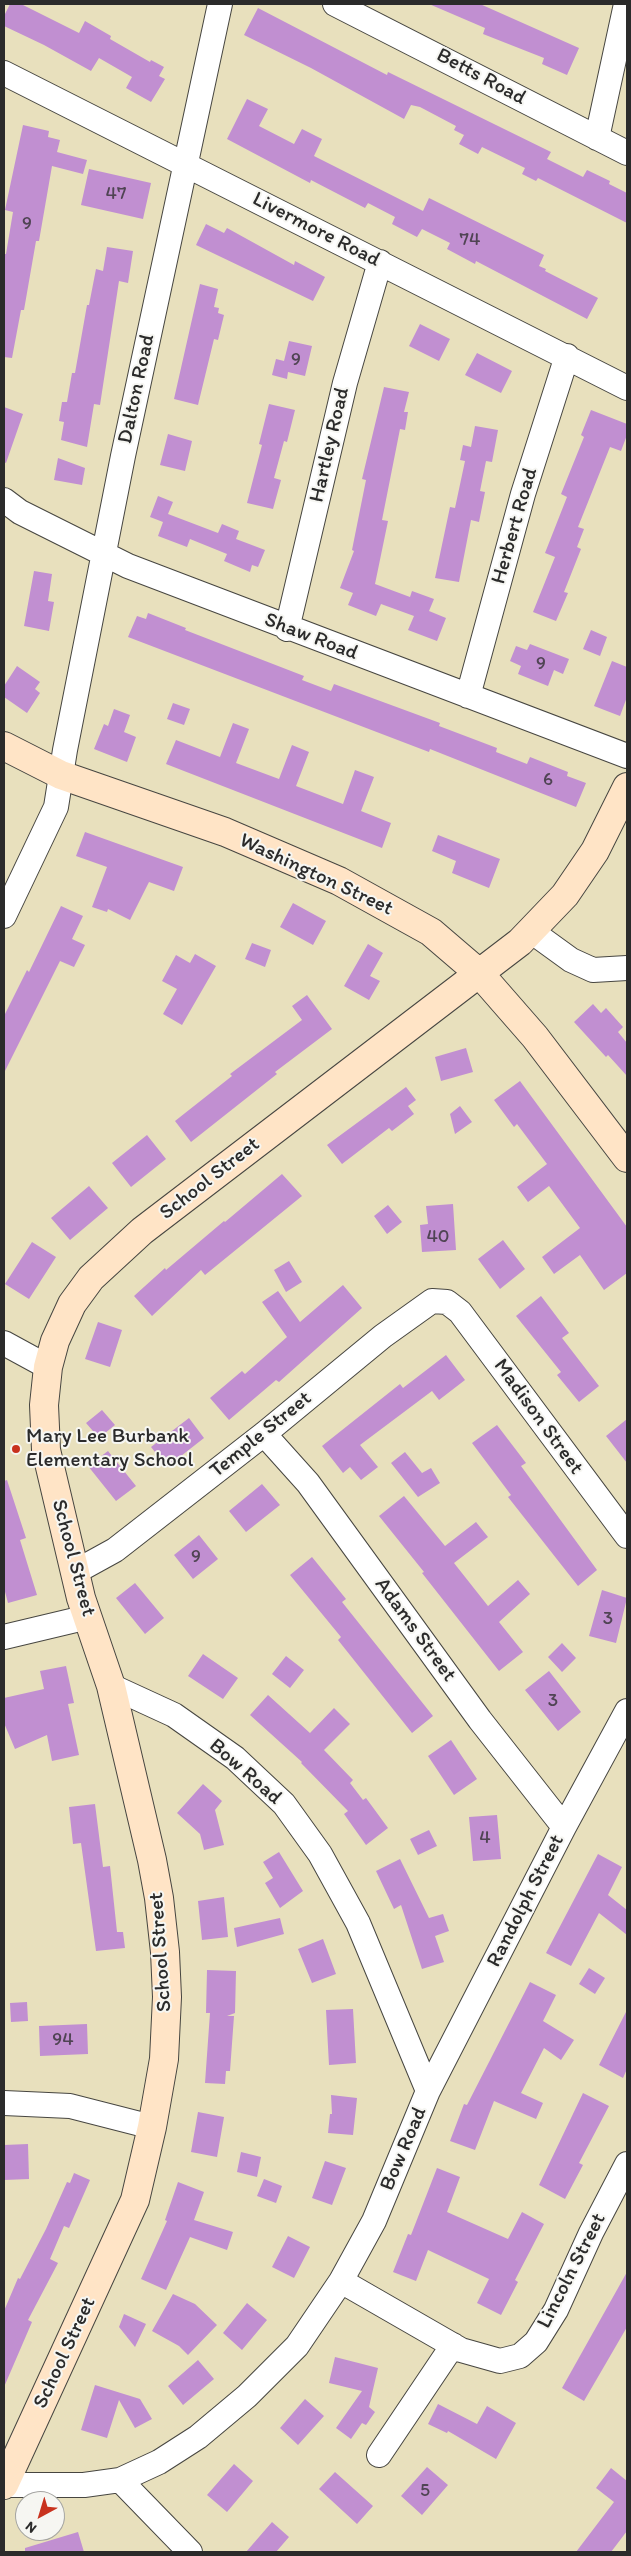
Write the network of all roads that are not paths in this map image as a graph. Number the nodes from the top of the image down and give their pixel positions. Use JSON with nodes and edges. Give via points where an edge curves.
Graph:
{"nodes":[{"id":1,"x":220,"y":4,"type":"edge"},
{"id":2,"x":335,"y":4,"type":"edge"},
{"id":3,"x":626,"y":4,"type":"edge"},
{"id":4,"x":4,"y":73,"type":"edge"},
{"id":5,"x":597,"y":138,"type":"junction"},
{"id":6,"x":627,"y":153,"type":"edge"},
{"id":7,"x":185,"y":163,"type":"junction"},
{"id":8,"x":380,"y":262,"type":"junction"},
{"id":9,"x":567,"y":356,"type":"junction"},
{"id":10,"x":627,"y":388,"type":"edge"},
{"id":11,"x":4,"y":500,"type":"edge"},
{"id":12,"x":104,"y":555,"type":"junction"},
{"id":13,"x":287,"y":629,"type":"junction"},
{"id":14,"x":468,"y":696,"type":"junction"},
{"id":15,"x":4,"y":746,"type":"edge"},
{"id":16,"x":627,"y":756,"type":"edge"},
{"id":17,"x":61,"y":775,"type":"junction"},
{"id":18,"x":627,"y":787,"type":"edge"},
{"id":19,"x":4,"y":916,"type":"edge"},
{"id":20,"x":531,"y":931,"type":"junction"},
{"id":21,"x":627,"y":968,"type":"edge"},
{"id":22,"x":480,"y":974,"type":"junction"},
{"id":23,"x":627,"y":1158,"type":"edge"},
{"id":24,"x":445,"y":1301,"type":"joint"},
{"id":25,"x":4,"y":1343,"type":"edge"},
{"id":26,"x":48,"y":1367,"type":"junction"},
{"id":27,"x":264,"y":1434,"type":"junction"},
{"id":28,"x":627,"y":1536,"type":"edge"},
{"id":29,"x":75,"y":1572,"type":"junction"},
{"id":30,"x":88,"y":1616,"type":"junction"},
{"id":31,"x":4,"y":1637,"type":"edge"},
{"id":32,"x":111,"y":1686,"type":"junction"},
{"id":33,"x":627,"y":1711,"type":"edge"},
{"id":34,"x":564,"y":1827,"type":"junction"},
{"id":35,"x":428,"y":2092,"type":"junction"},
{"id":36,"x":4,"y":2103,"type":"edge"},
{"id":37,"x":152,"y":2127,"type":"junction"},
{"id":38,"x":627,"y":2164,"type":"edge"},
{"id":39,"x":341,"y":2281,"type":"junction"},
{"id":40,"x":453,"y":2345,"type":"junction"},
{"id":41,"x":379,"y":2454,"type":"dead end"},
{"id":42,"x":120,"y":2480,"type":"junction"},
{"id":43,"x":4,"y":2485,"type":"edge"},
{"id":44,"x":190,"y":2552,"type":"edge"}],
"edges":[{"from":1,"to":7,"type":"street","name":"Dalton Road"},
{"from":2,"to":5,"type":"street","name":"Betts Road"},
{"from":3,"to":5,"type":"street"},
{"from":4,"to":7,"type":"street","name":"Livermore Road"},
{"from":5,"to":6,"type":"street","name":"Betts Road"},
{"from":7,"to":8,"type":"street","name":"Livermore Road"},
{"from":7,"to":12,"type":"street","name":"Dalton Road"},
{"from":8,"to":9,"type":"street","name":"Livermore Road"},
{"from":8,"to":13,"type":"street","name":"Hartley Road","via":[[345,383]]},
{"from":9,"to":10,"type":"street","name":"Livermore Road"},
{"from":9,"to":14,"type":"street","name":"Herbert Road","via":[[523,494]]},
{"from":11,"to":12,"type":"street","name":"Shaw Road","via":[[20,512]]},
{"from":12,"to":13,"type":"street","name":"Shaw Road"},
{"from":12,"to":17,"type":"street","name":"Dalton Road"},
{"from":13,"to":14,"type":"street","name":"Shaw Road"},
{"from":14,"to":16,"type":"street","name":"Shaw Road"},
{"from":15,"to":17,"type":"street","name":"Washington Street"},
{"from":17,"to":19,"type":"street","name":"Dalton Road","via":[[56,807]]},
{"from":17,"to":22,"type":"street","name":"Washington Street","via":[[225,832],[339,881],[430,932]]},
{"from":18,"to":20,"type":"street","name":"School Street","via":[[595,850],[565,895]]},
{"from":20,"to":21,"type":"street","via":[[571,960],[593,970]]},
{"from":20,"to":22,"type":"street","name":"School Street"},
{"from":22,"to":23,"type":"street","name":"Washington Street","via":[[535,1037]]},
{"from":22,"to":26,"type":"street","name":"School Street","via":[[293,1114],[150,1226],[90,1278],[72,1304],[55,1341]]},
{"from":24,"to":27,"type":"street","name":"Temple Street","via":[[432,1300],[383,1336]]},
{"from":24,"to":28,"type":"street","name":"Madison Street","via":[[460,1312]]},
{"from":25,"to":26,"type":"street"},
{"from":26,"to":29,"type":"street","name":"School Street","via":[[44,1405],[46,1450]]},
{"from":27,"to":29,"type":"street","name":"Temple Street","via":[[115,1550]]},
{"from":27,"to":34,"type":"street","name":"Adams Street","via":[[308,1483],[480,1720]]},
{"from":29,"to":30,"type":"street","name":"School Street"},
{"from":30,"to":31,"type":"street"},
{"from":30,"to":32,"type":"street","name":"School Street"},
{"from":32,"to":35,"type":"street","name":"Bow Road","via":[[174,1715],[235,1758],[284,1804],[320,1854],[358,1923]]},
{"from":32,"to":37,"type":"street","name":"School Street","via":[[152,1860],[165,1952],[164,2059]]},
{"from":33,"to":34,"type":"street","name":"Randolph Street"},
{"from":34,"to":35,"type":"street","name":"Randolph Street"},
{"from":35,"to":39,"type":"street","name":"Bow Road","via":[[374,2221]]},
{"from":36,"to":37,"type":"street","via":[[70,2106]]},
{"from":37,"to":43,"type":"street","name":"School Street","via":[[135,2200]]},
{"from":38,"to":40,"type":"street","name":"Lincoln Street","via":[[590,2233],[556,2310],[536,2342],[520,2356],[500,2361]]},
{"from":39,"to":40,"type":"street","name":"Lincoln Street"},
{"from":39,"to":42,"type":"street","name":"Bow Road","via":[[297,2346],[247,2396],[190,2442],[159,2462]]},
{"from":40,"to":41,"type":"street"},
{"from":42,"to":43,"type":"street","name":"Bow Road","via":[[84,2485]]},
{"from":42,"to":44,"type":"street"}]}
